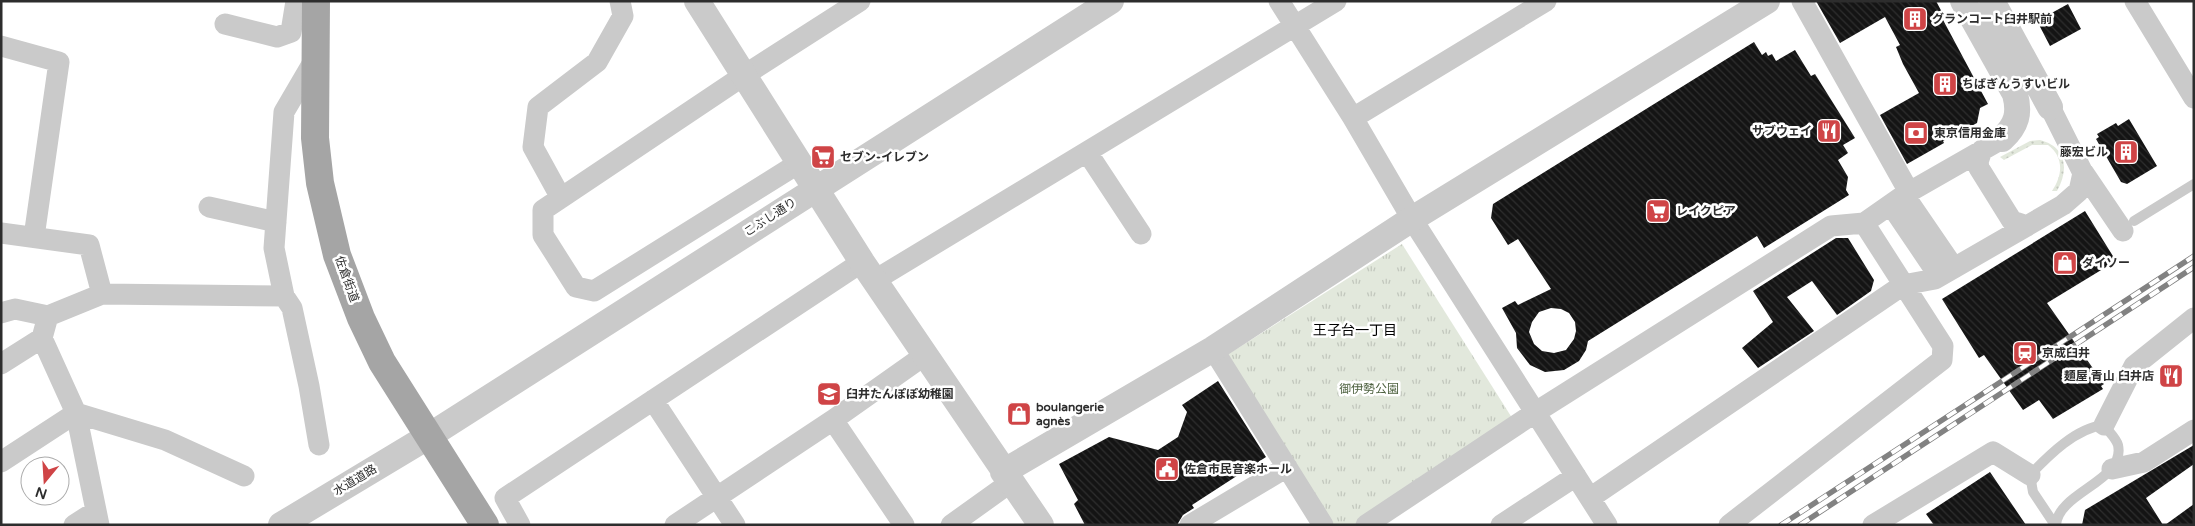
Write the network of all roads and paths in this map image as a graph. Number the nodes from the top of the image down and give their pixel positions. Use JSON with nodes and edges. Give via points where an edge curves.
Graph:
{"nodes":[{"id":1,"x":296,"y":1,"type":"edge"},
{"id":2,"x":316,"y":1,"type":"edge"},
{"id":3,"x":620,"y":1,"type":"edge"},
{"id":4,"x":697,"y":1,"type":"edge"},
{"id":5,"x":860,"y":1,"type":"edge"},
{"id":6,"x":1111,"y":1,"type":"edge"},
{"id":7,"x":1279,"y":1,"type":"edge"},
{"id":8,"x":1336,"y":1,"type":"edge"},
{"id":9,"x":1546,"y":1,"type":"edge"},
{"id":10,"x":1767,"y":1,"type":"edge"},
{"id":11,"x":1802,"y":1,"type":"edge"},
{"id":12,"x":1963,"y":1,"type":"edge"},
{"id":13,"x":1992,"y":1,"type":"edge"},
{"id":14,"x":2135,"y":1,"type":"edge"},
{"id":15,"x":832,"y":9,"type":"edge"},
{"id":16,"x":224,"y":24,"type":"dead end"},
{"id":17,"x":1295,"y":27,"type":"junction"},
{"id":18,"x":1,"y":46,"type":"edge"},
{"id":19,"x":315,"y":59,"type":"junction"},
{"id":20,"x":743,"y":76,"type":"junction"},
{"id":21,"x":2194,"y":98,"type":"edge"},
{"id":22,"x":2050,"y":107,"type":"joint"},
{"id":23,"x":1353,"y":118,"type":"junction"},
{"id":24,"x":1992,"y":144,"type":"junction"},
{"id":25,"x":1086,"y":152,"type":"junction"},
{"id":26,"x":799,"y":163,"type":"junction"},
{"id":27,"x":2083,"y":172,"type":"junction"},
{"id":28,"x":2194,"y":184,"type":"edge"},
{"id":29,"x":815,"y":188,"type":"junction"},
{"id":30,"x":561,"y":198,"type":"junction"},
{"id":31,"x":1888,"y":206,"type":"junction"},
{"id":32,"x":209,"y":207,"type":"dead end"},
{"id":33,"x":1412,"y":219,"type":"junction"},
{"id":34,"x":276,"y":222,"type":"junction"},
{"id":35,"x":2027,"y":226,"type":"junction"},
{"id":36,"x":2129,"y":226,"type":"joint"},
{"id":37,"x":1,"y":233,"type":"edge"},
{"id":38,"x":1141,"y":234,"type":"dead end"},
{"id":39,"x":34,"y":237,"type":"junction"},
{"id":40,"x":868,"y":271,"type":"junction"},
{"id":41,"x":1930,"y":278,"type":"junction"},
{"id":42,"x":102,"y":294,"type":"junction"},
{"id":43,"x":284,"y":296,"type":"junction"},
{"id":44,"x":1919,"y":310,"type":"junction"},
{"id":45,"x":1,"y":314,"type":"edge"},
{"id":46,"x":48,"y":316,"type":"junction"},
{"id":47,"x":2194,"y":318,"type":"edge"},
{"id":48,"x":42,"y":338,"type":"junction"},
{"id":49,"x":1213,"y":349,"type":"junction"},
{"id":50,"x":925,"y":354,"type":"junction"},
{"id":51,"x":1,"y":364,"type":"edge"},
{"id":52,"x":653,"y":400,"type":"junction"},
{"id":53,"x":1536,"y":412,"type":"junction"},
{"id":54,"x":76,"y":413,"type":"junction"},
{"id":55,"x":833,"y":420,"type":"junction"},
{"id":56,"x":2104,"y":425,"type":"junction"},
{"id":57,"x":2194,"y":430,"type":"edge"},
{"id":58,"x":430,"y":436,"type":"junction"},
{"id":59,"x":319,"y":445,"type":"dead end"},
{"id":60,"x":1,"y":462,"type":"edge"},
{"id":61,"x":1287,"y":467,"type":"junction"},
{"id":62,"x":2112,"y":469,"type":"junction"},
{"id":63,"x":2030,"y":475,"type":"junction"},
{"id":64,"x":244,"y":476,"type":"dead end"},
{"id":65,"x":1576,"y":476,"type":"junction"},
{"id":66,"x":1007,"y":477,"type":"junction"},
{"id":67,"x":716,"y":497,"type":"junction"},
{"id":68,"x":1590,"y":498,"type":"junction"},
{"id":69,"x":98,"y":518,"type":"edge"},
{"id":70,"x":74,"y":525,"type":"edge"},
{"id":71,"x":281,"y":525,"type":"edge"},
{"id":72,"x":485,"y":525,"type":"edge"},
{"id":73,"x":520,"y":525,"type":"edge"},
{"id":74,"x":675,"y":525,"type":"edge"},
{"id":75,"x":735,"y":525,"type":"edge"},
{"id":76,"x":904,"y":525,"type":"edge"},
{"id":77,"x":951,"y":525,"type":"edge"},
{"id":78,"x":1041,"y":525,"type":"edge"},
{"id":79,"x":1190,"y":525,"type":"edge"},
{"id":80,"x":1323,"y":525,"type":"edge"},
{"id":81,"x":1366,"y":525,"type":"edge"},
{"id":82,"x":1501,"y":525,"type":"edge"},
{"id":83,"x":1607,"y":525,"type":"edge"},
{"id":84,"x":1729,"y":525,"type":"edge"},
{"id":85,"x":1873,"y":525,"type":"edge"},
{"id":86,"x":2056,"y":525,"type":"edge"}],
"edges":[{"from":1,"to":16,"type":"street","via":[[291,32],[277,37]]},
{"from":2,"to":19,"type":"main road","name":"佐倉街道"},
{"from":3,"to":30,"type":"street","via":[[623,16],[597,62],[538,107],[533,147]]},
{"from":4,"to":20,"type":"street"},
{"from":5,"to":15,"type":"street"},
{"from":6,"to":29,"type":"street","name":"こぶし通り"},
{"from":7,"to":17,"type":"street"},
{"from":8,"to":17,"type":"street"},
{"from":9,"to":23,"type":"street"},
{"from":10,"to":33,"type":"street"},
{"from":11,"to":31,"type":"street","via":[[1899,178]]},
{"from":12,"to":24,"type":"street","via":[[2018,104],[2017,118],[2011,130]]},
{"from":13,"to":22,"type":"street"},
{"from":14,"to":21,"type":"street"},
{"from":15,"to":20,"type":"street"},
{"from":17,"to":23,"type":"street"},
{"from":17,"to":25,"type":"street"},
{"from":18,"to":39,"type":"street","via":[[60,62]]},
{"from":19,"to":34,"type":"street","via":[[284,112]]},
{"from":19,"to":58,"type":"main road","name":"佐倉街道","via":[[315,138],[327,221],[361,318],[382,362]]},
{"from":20,"to":26,"type":"street"},
{"from":20,"to":30,"type":"street"},
{"from":22,"to":27,"type":"street"},
{"from":23,"to":33,"type":"street"},
{"from":24,"to":31,"type":"street"},
{"from":24,"to":35,"type":"street","via":[[1978,162],[1979,168],[2012,222]]},
{"from":25,"to":38,"type":"street"},
{"from":25,"to":40,"type":"street"},
{"from":26,"to":29,"type":"street"},
{"from":26,"to":30,"type":"street","via":[[594,291],[576,288],[542,235],[543,210]]},
{"from":27,"to":35,"type":"street","via":[[2079,191],[2072,198]]},
{"from":27,"to":36,"type":"street"},
{"from":28,"to":36,"type":"lane"},
{"from":29,"to":40,"type":"street"},
{"from":29,"to":58,"type":"street","name":"こぶし通り"},
{"from":31,"to":41,"type":"street"},
{"from":31,"to":41,"type":"street"},
{"from":31,"to":53,"type":"street","via":[[1831,226]]},
{"from":32,"to":34,"type":"street"},
{"from":33,"to":49,"type":"street"},
{"from":33,"to":53,"type":"street"},
{"from":34,"to":43,"type":"street","via":[[274,248]]},
{"from":35,"to":41,"type":"street"},
{"from":37,"to":39,"type":"street"},
{"from":39,"to":42,"type":"street","via":[[89,245]]},
{"from":40,"to":50,"type":"street"},
{"from":40,"to":52,"type":"street"},
{"from":41,"to":44,"type":"street"},
{"from":41,"to":44,"type":"street","via":[[1923,289]]},
{"from":41,"to":68,"type":"street"},
{"from":42,"to":43,"type":"street"},
{"from":42,"to":46,"type":"street"},
{"from":43,"to":59,"type":"street","via":[[292,308]]},
{"from":44,"to":84,"type":"street","via":[[1943,346],[1942,360]]},
{"from":45,"to":46,"type":"street","via":[[15,308]]},
{"from":46,"to":48,"type":"street"},
{"from":47,"to":56,"type":"street","via":[[2134,366]]},
{"from":48,"to":51,"type":"street"},
{"from":48,"to":54,"type":"street"},
{"from":49,"to":61,"type":"street"},
{"from":49,"to":66,"type":"street"},
{"from":50,"to":55,"type":"street"},
{"from":50,"to":66,"type":"street"},
{"from":52,"to":67,"type":"street"},
{"from":52,"to":73,"type":"street","via":[[505,498]]},
{"from":53,"to":65,"type":"street"},
{"from":53,"to":81,"type":"street"},
{"from":54,"to":60,"type":"street"},
{"from":54,"to":64,"type":"street","via":[[166,440]]},
{"from":54,"to":69,"type":"street"},
{"from":55,"to":67,"type":"street"},
{"from":55,"to":76,"type":"street"},
{"from":56,"to":62,"type":"lane","via":[[2118,444],[2118,456]]},
{"from":56,"to":63,"type":"lane","via":[[2090,427],[2079,434]]},
{"from":57,"to":62,"type":"street","via":[[2144,462]]},
{"from":58,"to":71,"type":"street","name":"水道道路"},
{"from":58,"to":72,"type":"main road","name":"佐倉街道"},
{"from":61,"to":79,"type":"street"},
{"from":61,"to":80,"type":"street"},
{"from":62,"to":86,"type":"lane","via":[[2066,505],[2056,518]]},
{"from":63,"to":85,"type":"street","via":[[1993,452]]},
{"from":63,"to":86,"type":"lane","via":[[2033,492]]},
{"from":65,"to":68,"type":"street"},
{"from":65,"to":82,"type":"street"},
{"from":66,"to":77,"type":"street"},
{"from":66,"to":78,"type":"street"},
{"from":67,"to":74,"type":"street"},
{"from":67,"to":75,"type":"street"},
{"from":68,"to":83,"type":"street"},
{"from":69,"to":70,"type":"street"}]}
